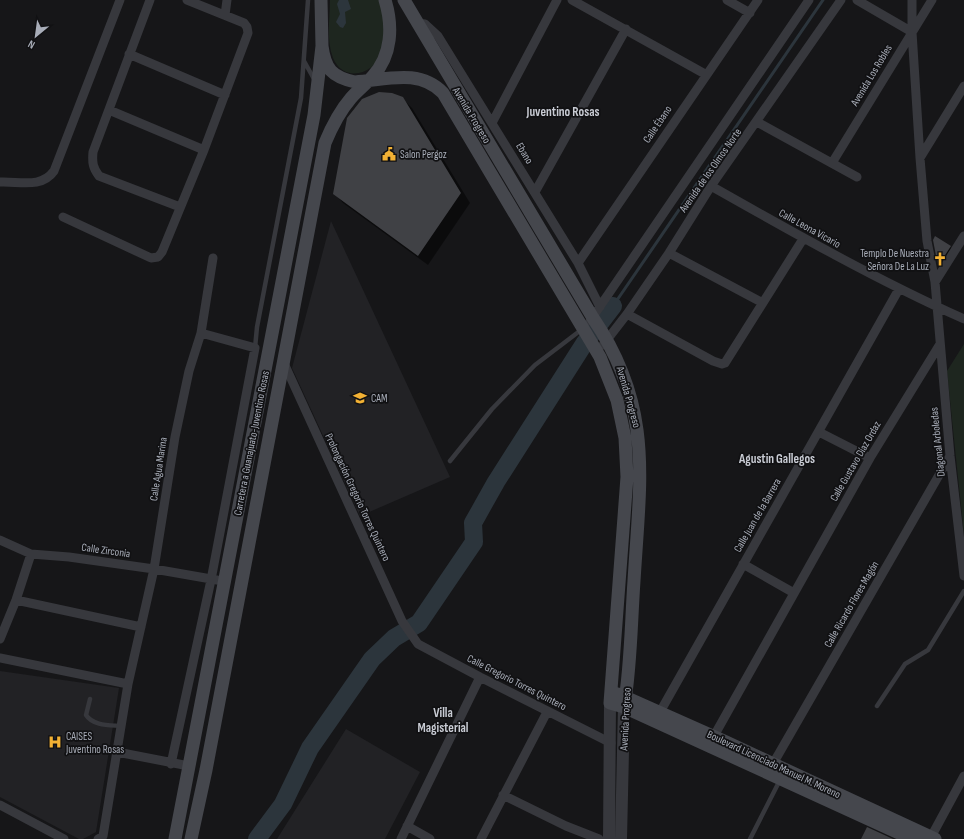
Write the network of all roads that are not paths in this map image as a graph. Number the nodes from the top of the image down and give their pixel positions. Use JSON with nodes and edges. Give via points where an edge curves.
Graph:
{"nodes":[{"id":1,"x":120,"y":0,"type":"edge"},
{"id":2,"x":150,"y":0,"type":"edge"},
{"id":3,"x":187,"y":0,"type":"edge"},
{"id":4,"x":227,"y":0,"type":"edge"},
{"id":5,"x":308,"y":0,"type":"edge"},
{"id":6,"x":321,"y":0,"type":"edge"},
{"id":7,"x":385,"y":0,"type":"edge"},
{"id":8,"x":398,"y":0,"type":"edge"},
{"id":9,"x":404,"y":0,"type":"edge"},
{"id":10,"x":556,"y":0,"type":"edge"},
{"id":11,"x":572,"y":0,"type":"edge"},
{"id":12,"x":727,"y":0,"type":"edge"},
{"id":13,"x":758,"y":0,"type":"edge"},
{"id":14,"x":809,"y":0,"type":"edge"},
{"id":15,"x":841,"y":0,"type":"edge"},
{"id":16,"x":857,"y":0,"type":"edge"},
{"id":17,"x":912,"y":0,"type":"edge"},
{"id":18,"x":932,"y":0,"type":"edge"},
{"id":19,"x":750,"y":13,"type":"junction"},
{"id":20,"x":224,"y":15,"type":"junction"},
{"id":21,"x":415,"y":18,"type":"junction"},
{"id":22,"x":626,"y":29,"type":"junction"},
{"id":23,"x":912,"y":32,"type":"junction"},
{"id":24,"x":322,"y":46,"type":"junction"},
{"id":25,"x":129,"y":54,"type":"junction"},
{"id":26,"x":304,"y":60,"type":"junction"},
{"id":27,"x":705,"y":74,"type":"junction"},
{"id":28,"x":369,"y":81,"type":"junction"},
{"id":29,"x":318,"y":86,"type":"junction"},
{"id":30,"x":964,"y":86,"type":"edge"},
{"id":31,"x":225,"y":95,"type":"junction"},
{"id":32,"x":109,"y":110,"type":"junction"},
{"id":33,"x":757,"y":122,"type":"junction"},
{"id":34,"x":492,"y":123,"type":"junction"},
{"id":35,"x":484,"y":134,"type":"junction"},
{"id":36,"x":471,"y":142,"type":"junction"},
{"id":37,"x":204,"y":150,"type":"junction"},
{"id":38,"x":920,"y":158,"type":"junction"},
{"id":39,"x":832,"y":164,"type":"junction"},
{"id":40,"x":857,"y":177,"type":"dead end"},
{"id":41,"x":0,"y":182,"type":"edge"},
{"id":42,"x":711,"y":186,"type":"junction"},
{"id":43,"x":535,"y":192,"type":"junction"},
{"id":44,"x":180,"y":207,"type":"junction"},
{"id":45,"x":63,"y":217,"type":"dead end"},
{"id":46,"x":964,"y":236,"type":"edge"},
{"id":47,"x":803,"y":239,"type":"junction"},
{"id":48,"x":669,"y":253,"type":"junction"},
{"id":49,"x":213,"y":258,"type":"dead end"},
{"id":50,"x":578,"y":263,"type":"junction"},
{"id":51,"x":935,"y":282,"type":"junction"},
{"id":52,"x":899,"y":289,"type":"junction"},
{"id":53,"x":763,"y":303,"type":"junction"},
{"id":54,"x":936,"y":306,"type":"junction"},
{"id":55,"x":627,"y":314,"type":"junction"},
{"id":56,"x":596,"y":315,"type":"junction"},
{"id":57,"x":964,"y":319,"type":"edge"},
{"id":58,"x":584,"y":330,"type":"junction"},
{"id":59,"x":201,"y":333,"type":"junction"},
{"id":60,"x":607,"y":338,"type":"junction"},
{"id":61,"x":940,"y":344,"type":"junction"},
{"id":62,"x":255,"y":348,"type":"junction"},
{"id":63,"x":596,"y":350,"type":"junction"},
{"id":64,"x":283,"y":361,"type":"junction"},
{"id":65,"x":819,"y":432,"type":"junction"},
{"id":66,"x":950,"y":456,"type":"junction"},
{"id":67,"x":870,"y":458,"type":"junction"},
{"id":68,"x":450,"y":461,"type":"dead end"},
{"id":69,"x":0,"y":540,"type":"edge"},
{"id":70,"x":31,"y":554,"type":"junction"},
{"id":71,"x":743,"y":564,"type":"junction"},
{"id":72,"x":154,"y":568,"type":"junction"},
{"id":73,"x":964,"y":576,"type":"edge"},
{"id":74,"x":212,"y":580,"type":"junction"},
{"id":75,"x":225,"y":582,"type":"junction"},
{"id":76,"x":964,"y":591,"type":"edge"},
{"id":77,"x":794,"y":593,"type":"junction"},
{"id":78,"x":16,"y":600,"type":"junction"},
{"id":79,"x":141,"y":627,"type":"junction"},
{"id":80,"x":0,"y":638,"type":"edge"},
{"id":81,"x":415,"y":641,"type":"joint"},
{"id":82,"x":0,"y":658,"type":"edge"},
{"id":83,"x":480,"y":677,"type":"junction"},
{"id":84,"x":128,"y":684,"type":"junction"},
{"id":85,"x":611,"y":697,"type":"junction"},
{"id":86,"x":90,"y":699,"type":"dead end"},
{"id":87,"x":625,"y":702,"type":"junction"},
{"id":88,"x":876,"y":706,"type":"dead end"},
{"id":89,"x":547,"y":712,"type":"junction"},
{"id":90,"x":660,"y":712,"type":"junction"},
{"id":91,"x":122,"y":726,"type":"junction"},
{"id":92,"x":714,"y":736,"type":"junction"},
{"id":93,"x":611,"y":743,"type":"junction"},
{"id":94,"x":117,"y":752,"type":"junction"},
{"id":95,"x":171,"y":764,"type":"junction"},
{"id":96,"x":189,"y":766,"type":"junction"},
{"id":97,"x":770,"y":768,"type":"junction"},
{"id":98,"x":783,"y":774,"type":"junction"},
{"id":99,"x":964,"y":776,"type":"edge"},
{"id":100,"x":503,"y":795,"type":"junction"},
{"id":101,"x":0,"y":805,"type":"edge"},
{"id":102,"x":407,"y":826,"type":"junction"},
{"id":103,"x":100,"y":837,"type":"edge"},
{"id":104,"x":932,"y":838,"type":"edge"},
{"id":105,"x":64,"y":839,"type":"edge"},
{"id":106,"x":175,"y":839,"type":"edge"},
{"id":107,"x":191,"y":839,"type":"edge"},
{"id":108,"x":401,"y":839,"type":"edge"},
{"id":109,"x":430,"y":839,"type":"edge"},
{"id":110,"x":482,"y":839,"type":"edge"},
{"id":111,"x":599,"y":839,"type":"edge"},
{"id":112,"x":610,"y":839,"type":"edge"},
{"id":113,"x":621,"y":839,"type":"edge"},
{"id":114,"x":750,"y":839,"type":"edge"},
{"id":115,"x":912,"y":839,"type":"edge"}],
"edges":[{"from":1,"to":41,"type":"street","via":[[54,171],[39,182]]},
{"from":2,"to":25,"type":"street"},
{"from":3,"to":20,"type":"street"},
{"from":4,"to":20,"type":"street"},
{"from":5,"to":26,"type":"lane"},
{"from":6,"to":24,"type":"main road"},
{"from":7,"to":28,"type":"main road","name":"Carretera a Guanajuato-Juventino Rosas","via":[[390,21],[388,45],[383,61]]},
{"from":8,"to":21,"type":"main road"},
{"from":9,"to":21,"type":"main road","name":"Avenida Progreso"},
{"from":10,"to":34,"type":"street"},
{"from":11,"to":22,"type":"street"},
{"from":12,"to":19,"type":"street"},
{"from":13,"to":19,"type":"street","name":"Calle Ébano"},
{"from":14,"to":56,"type":"street","name":"Avenida de los Olmos Norte"},
{"from":15,"to":33,"type":"street","name":"Avenida de los Olmos Norte"},
{"from":16,"to":23,"type":"street"},
{"from":17,"to":23,"type":"street","name":"Diagonal Arboledas"},
{"from":18,"to":23,"type":"street","name":"Avenida Los Robles"},
{"from":19,"to":27,"type":"street","name":"Calle Ébano"},
{"from":20,"to":31,"type":"street","via":[[244,23],[248,33]]},
{"from":21,"to":34,"type":"street","name":"Ebano","via":[[438,36]]},
{"from":21,"to":35,"type":"main road","name":"Avenida Progreso"},
{"from":22,"to":27,"type":"street"},
{"from":22,"to":43,"type":"street"},
{"from":23,"to":38,"type":"street","name":"Diagonal Arboledas"},
{"from":23,"to":39,"type":"street","name":"Avenida Los Robles"},
{"from":24,"to":28,"type":"main road","name":"Avenida Progreso","via":[[328,68],[338,76],[355,82]]},
{"from":24,"to":29,"type":"main road","name":"Carretera a Guanajuato-Juventino Rosas"},
{"from":25,"to":31,"type":"street"},
{"from":25,"to":32,"type":"street"},
{"from":26,"to":29,"type":"lane"},
{"from":26,"to":62,"type":"lane","via":[[301,98]]},
{"from":27,"to":50,"type":"street","name":"Calle Ébano"},
{"from":28,"to":36,"type":"main road","name":"Avenida Progreso","via":[[413,76],[429,82],[442,93]]},
{"from":28,"to":64,"type":"main road","name":"Carretera a Guanajuato-Juventino Rosas","via":[[352,96],[338,115],[325,143]]},
{"from":29,"to":75,"type":"main road","name":"Carretera a Guanajuato-Juventino Rosas","via":[[310,141]]},
{"from":30,"to":38,"type":"street"},
{"from":31,"to":37,"type":"street"},
{"from":32,"to":37,"type":"street"},
{"from":32,"to":44,"type":"street","via":[[93,152],[94,170],[99,176]]},
{"from":33,"to":39,"type":"street"},
{"from":33,"to":42,"type":"street","name":"Avenida de los Olmos Norte"},
{"from":34,"to":43,"type":"street","name":"Ebano"},
{"from":35,"to":36,"type":"main road"},
{"from":35,"to":56,"type":"main road","name":"Avenida Progreso"},
{"from":36,"to":58,"type":"main road","name":"Avenida Progreso"},
{"from":37,"to":44,"type":"street"},
{"from":38,"to":51,"type":"street","name":"Diagonal Arboledas","via":[[927,241]]},
{"from":39,"to":40,"type":"street"},
{"from":42,"to":47,"type":"street","name":"Calle Leona Vicario"},
{"from":42,"to":48,"type":"street","name":"Avenida de los Olmos Norte"},
{"from":43,"to":50,"type":"street","name":"Ebano"},
{"from":44,"to":45,"type":"street","via":[[162,252],[154,258]]},
{"from":46,"to":51,"type":"street"},
{"from":47,"to":52,"type":"street","name":"Calle Leona Vicario"},
{"from":47,"to":53,"type":"street"},
{"from":48,"to":53,"type":"street"},
{"from":48,"to":55,"type":"street","name":"Avenida de los Olmos Norte"},
{"from":49,"to":59,"type":"street","name":"Calle Agua Marina"},
{"from":50,"to":56,"type":"street","name":"Ebano"},
{"from":51,"to":54,"type":"street","name":"Diagonal Arboledas"},
{"from":52,"to":54,"type":"street","name":"Calle Leona Vicario"},
{"from":52,"to":65,"type":"street","name":"Calle Juan de la Barrera"},
{"from":53,"to":55,"type":"street","via":[[727,362],[722,364]]},
{"from":54,"to":57,"type":"street","name":"Calle Leona Vicario"},
{"from":54,"to":61,"type":"street","name":"Diagonal Arboledas"},
{"from":55,"to":60,"type":"street","name":"Avenida de los Olmos Norte"},
{"from":56,"to":58,"type":"street","name":"Avenida de los Olmos Norte"},
{"from":56,"to":60,"type":"main road","name":"Avenida Progreso"},
{"from":58,"to":63,"type":"main road","name":"Avenida Progreso"},
{"from":58,"to":68,"type":"lane","via":[[530,371],[492,409]]},
{"from":59,"to":62,"type":"street"},
{"from":59,"to":72,"type":"street","name":"Calle Agua Marina","via":[[189,371],[175,437]]},
{"from":60,"to":63,"type":"street","name":"Avenida de los Olmos Norte"},
{"from":60,"to":87,"type":"main road","name":"Avenida Progreso","via":[[618,358],[632,400],[640,443],[640,485]]},
{"from":61,"to":66,"type":"street","name":"Diagonal Arboledas"},
{"from":61,"to":67,"type":"street","name":"Calle Gustavo Díaz Ordaz"},
{"from":62,"to":74,"type":"street"},
{"from":63,"to":85,"type":"main road","name":"Avenida Progreso","via":[[617,400],[627,477]]},
{"from":64,"to":81,"type":"street","name":"Prolongación Gregorio Torres Quintero","via":[[402,622]]},
{"from":64,"to":107,"type":"main road","name":"Carretera a Guanajuato-Juventino Rosas","via":[[208,762]]},
{"from":65,"to":67,"type":"street"},
{"from":65,"to":71,"type":"street","name":"Calle Juan de la Barrera"},
{"from":66,"to":73,"type":"street","name":"Diagonal Arboledas"},
{"from":66,"to":97,"type":"street","name":"Calle Ricardo Flores Magón"},
{"from":67,"to":77,"type":"street","name":"Calle Gustavo Díaz Ordaz"},
{"from":69,"to":70,"type":"street","name":"Calle Zirconia"},
{"from":70,"to":72,"type":"street","name":"Calle Zirconia"},
{"from":70,"to":78,"type":"street"},
{"from":71,"to":77,"type":"street"},
{"from":71,"to":90,"type":"street","name":"Calle Juan de la Barrera"},
{"from":72,"to":74,"type":"street","name":"Calle Zirconia"},
{"from":72,"to":79,"type":"street","name":"Calle Agua Marina"},
{"from":74,"to":75,"type":"street","name":"Calle Zirconia"},
{"from":74,"to":95,"type":"street"},
{"from":75,"to":96,"type":"main road","name":"Carretera a Guanajuato-Juventino Rosas"},
{"from":76,"to":88,"type":"lane","via":[[928,650],[905,664]]},
{"from":77,"to":92,"type":"street","name":"Calle Gustavo Díaz Ordaz"},
{"from":78,"to":79,"type":"street"},
{"from":78,"to":80,"type":"street"},
{"from":79,"to":84,"type":"street","name":"Calle Agua Marina"},
{"from":81,"to":83,"type":"street","name":"Calle Gregorio Torres Quintero"},
{"from":82,"to":84,"type":"street"},
{"from":83,"to":89,"type":"street","name":"Calle Gregorio Torres Quintero"},
{"from":83,"to":102,"type":"street"},
{"from":84,"to":91,"type":"street","name":"Calle Agua Marina"},
{"from":85,"to":87,"type":"main road","name":"Boulevard Licenciado Manuel M. Moreno"},
{"from":85,"to":93,"type":"street","name":"Avenida Progreso"},
{"from":86,"to":91,"type":"lane","via":[[86,715],[90,720]]},
{"from":87,"to":90,"type":"main road","name":"Boulevard Licenciado Manuel M. Moreno"},
{"from":87,"to":97,"type":"main road","name":"Boulevard Licenciado Manuel M. Moreno"},
{"from":87,"to":113,"type":"street","name":"Avenida Progreso"},
{"from":89,"to":93,"type":"street","name":"Calle Gregorio Torres Quintero"},
{"from":89,"to":100,"type":"street"},
{"from":90,"to":92,"type":"main road","name":"Boulevard Licenciado Manuel M. Moreno"},
{"from":91,"to":94,"type":"street","name":"Calle Agua Marina"},
{"from":92,"to":97,"type":"main road","name":"Boulevard Licenciado Manuel M. Moreno"},
{"from":93,"to":112,"type":"street","name":"Avenida Progreso"},
{"from":94,"to":95,"type":"street"},
{"from":94,"to":103,"type":"street","name":"Calle Agua Marina"},
{"from":95,"to":96,"type":"street"},
{"from":96,"to":106,"type":"main road","name":"Carretera a Guanajuato-Juventino Rosas"},
{"from":97,"to":98,"type":"main road","name":"Boulevard Licenciado Manuel M. Moreno"},
{"from":98,"to":104,"type":"main road","name":"Boulevard Licenciado Manuel M. Moreno"},
{"from":98,"to":114,"type":"lane"},
{"from":98,"to":115,"type":"main road","name":"Boulevard Licenciado Manuel M. Moreno"},
{"from":99,"to":104,"type":"street"},
{"from":100,"to":110,"type":"street"},
{"from":100,"to":111,"type":"street"},
{"from":101,"to":105,"type":"street"},
{"from":102,"to":108,"type":"street"},
{"from":102,"to":109,"type":"street"}]}
